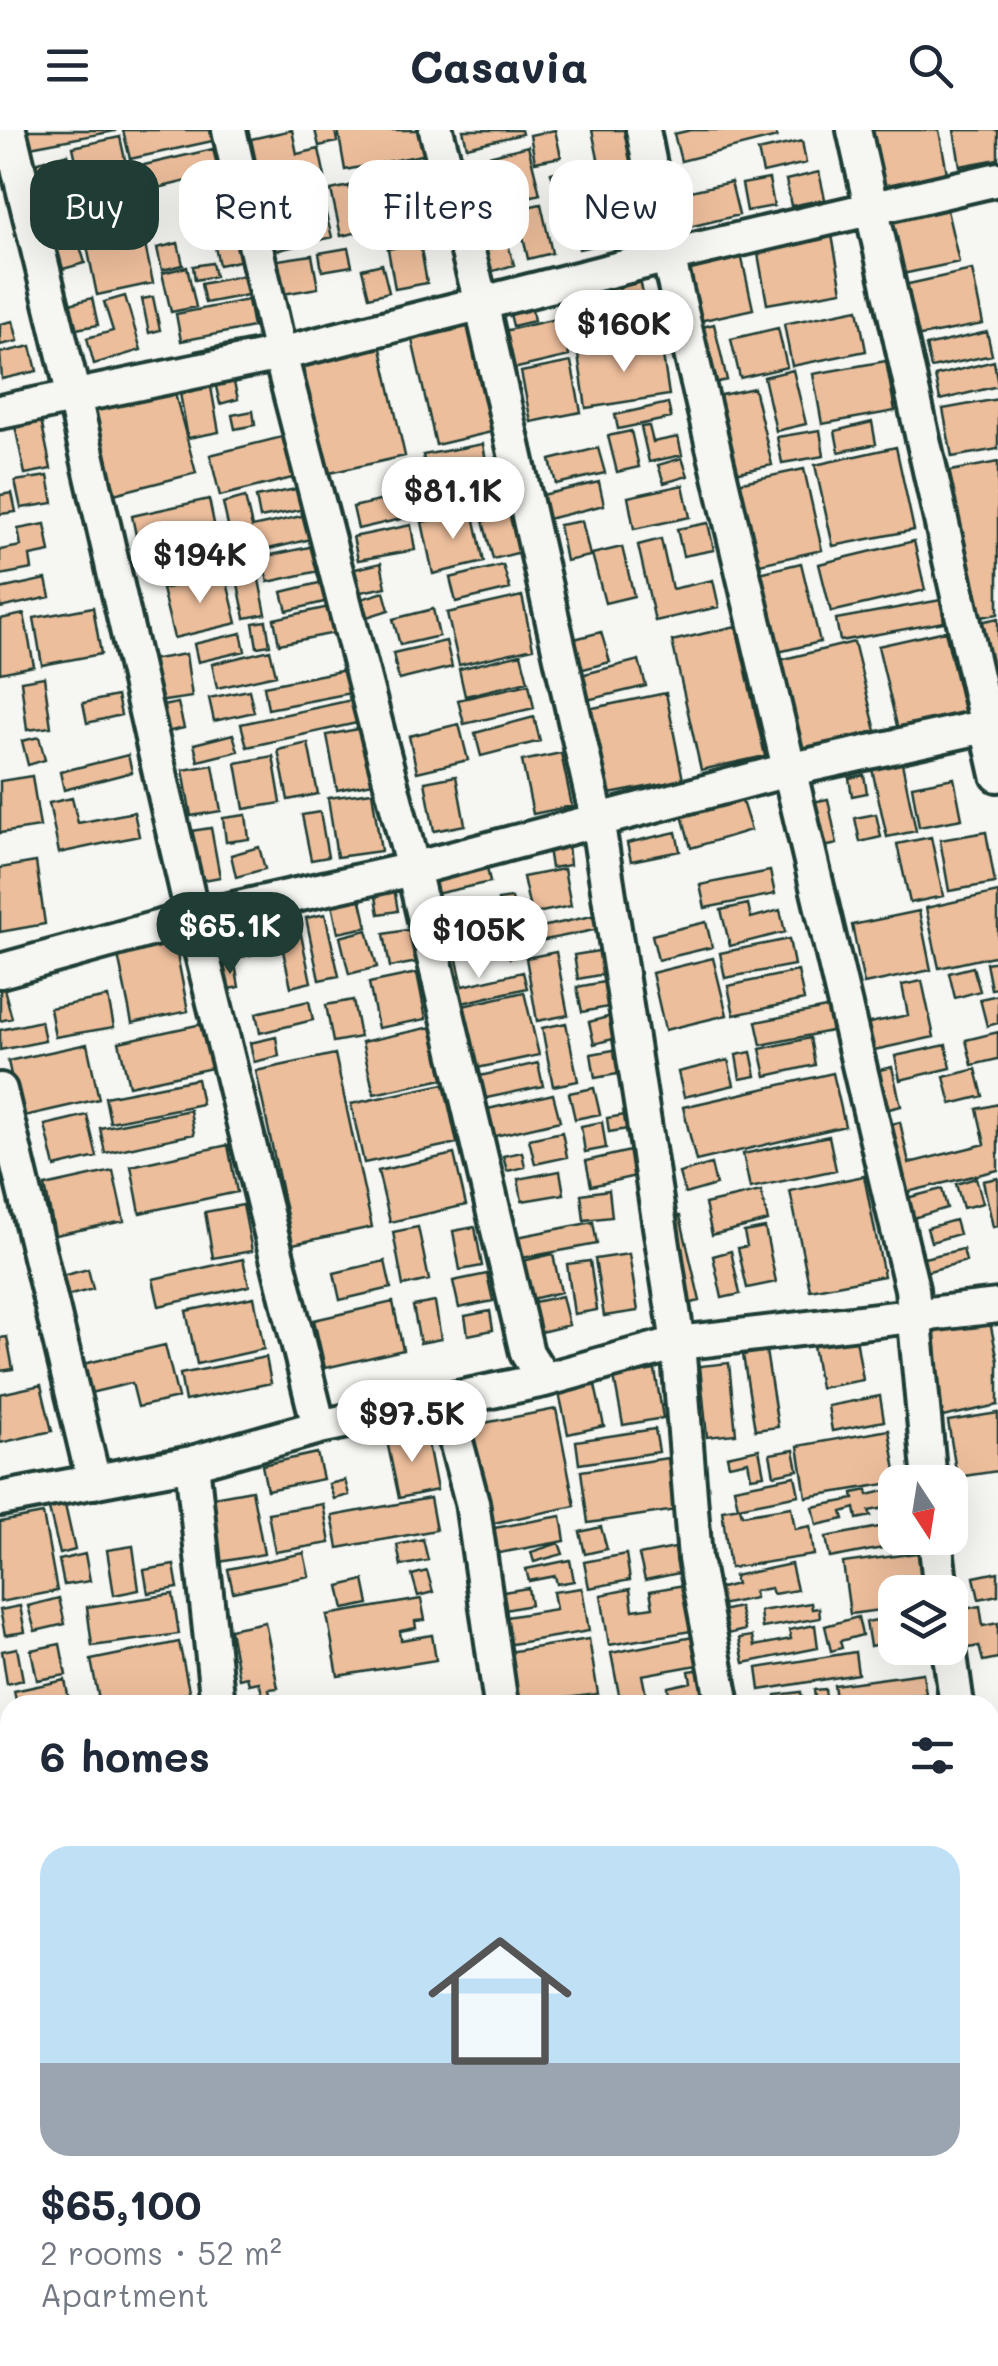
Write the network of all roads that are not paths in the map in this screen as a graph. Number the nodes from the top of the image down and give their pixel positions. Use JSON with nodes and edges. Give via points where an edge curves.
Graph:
{"nodes":[{"id":1,"x":8,"y":130,"type":"edge"},
{"id":2,"x":229,"y":130,"type":"edge"},
{"id":3,"x":436,"y":130,"type":"edge"},
{"id":4,"x":642,"y":130,"type":"edge"},
{"id":5,"x":854,"y":130,"type":"edge"},
{"id":6,"x":998,"y":180,"type":"edge"},
{"id":7,"x":870,"y":208,"type":"junction"},
{"id":8,"x":668,"y":256,"type":"junction"},
{"id":9,"x":481,"y":302,"type":"junction"},
{"id":10,"x":280,"y":354,"type":"junction"},
{"id":11,"x":74,"y":397,"type":"junction"},
{"id":12,"x":0,"y":412,"type":"edge"},
{"id":13,"x":986,"y":726,"type":"junction"},
{"id":14,"x":788,"y":770,"type":"junction"},
{"id":15,"x":998,"y":775,"type":"edge"},
{"id":16,"x":597,"y":818,"type":"junction"},
{"id":17,"x":413,"y":869,"type":"junction"},
{"id":18,"x":193,"y":918,"type":"junction"},
{"id":19,"x":0,"y":971,"type":"edge"},
{"id":20,"x":0,"y":1090,"type":"edge"},
{"id":21,"x":998,"y":1306,"type":"edge"},
{"id":22,"x":915,"y":1318,"type":"junction"},
{"id":23,"x":678,"y":1343,"type":"junction"},
{"id":24,"x":544,"y":1380,"type":"junction"},
{"id":25,"x":445,"y":1400,"type":"junction"},
{"id":26,"x":319,"y":1426,"type":"junction"},
{"id":27,"x":192,"y":1463,"type":"junction"},
{"id":28,"x":928,"y":1465,"type":"edge"},
{"id":29,"x":94,"y":1482,"type":"junction"},
{"id":30,"x":0,"y":1499,"type":"edge"},
{"id":31,"x":951,"y":1665,"type":"edge"},
{"id":32,"x":217,"y":1695,"type":"edge"},
{"id":33,"x":499,"y":1695,"type":"edge"},
{"id":34,"x":721,"y":1695,"type":"edge"},
{"id":35,"x":955,"y":1695,"type":"edge"}],
"edges":[{"from":1,"to":11,"type":"street"},
{"from":2,"to":10,"type":"street"},
{"from":3,"to":9,"type":"street"},
{"from":4,"to":8,"type":"street"},
{"from":5,"to":7,"type":"street"},
{"from":6,"to":7,"type":"street"},
{"from":7,"to":8,"type":"street"},
{"from":7,"to":13,"type":"street"},
{"from":8,"to":9,"type":"street"},
{"from":8,"to":14,"type":"street"},
{"from":9,"to":10,"type":"street"},
{"from":9,"to":16,"type":"street"},
{"from":10,"to":11,"type":"street"},
{"from":10,"to":17,"type":"street"},
{"from":11,"to":12,"type":"street"},
{"from":11,"to":18,"type":"street"},
{"from":13,"to":14,"type":"street"},
{"from":13,"to":15,"type":"street"},
{"from":14,"to":16,"type":"street"},
{"from":14,"to":22,"type":"street"},
{"from":16,"to":17,"type":"street"},
{"from":16,"to":23,"type":"street"},
{"from":17,"to":18,"type":"street"},
{"from":17,"to":24,"type":"street","via":[[527,1353]]},
{"from":18,"to":19,"type":"street"},
{"from":18,"to":26,"type":"street"},
{"from":20,"to":29,"type":"street"},
{"from":21,"to":22,"type":"street"},
{"from":22,"to":23,"type":"street"},
{"from":22,"to":28,"type":"street"},
{"from":23,"to":24,"type":"street"},
{"from":23,"to":34,"type":"street","via":[[695,1558]]},
{"from":24,"to":25,"type":"street"},
{"from":25,"to":26,"type":"street"},
{"from":25,"to":33,"type":"street","via":[[472,1502]]},
{"from":26,"to":27,"type":"street"},
{"from":27,"to":29,"type":"street"},
{"from":27,"to":32,"type":"street"},
{"from":29,"to":30,"type":"street"},
{"from":31,"to":35,"type":"street"}]}
